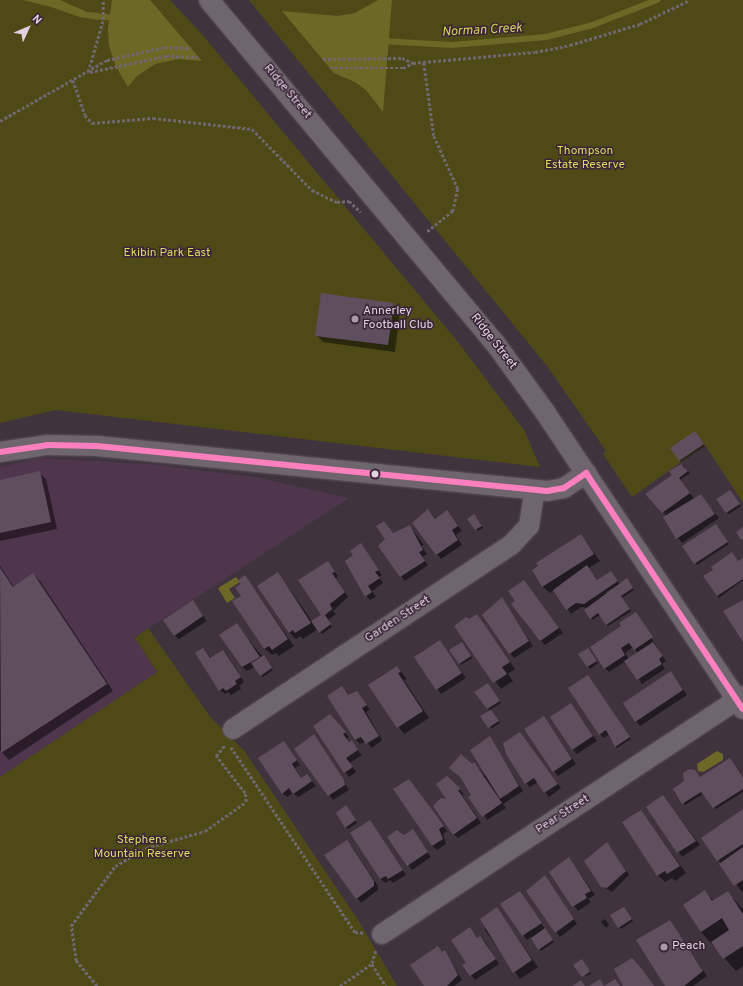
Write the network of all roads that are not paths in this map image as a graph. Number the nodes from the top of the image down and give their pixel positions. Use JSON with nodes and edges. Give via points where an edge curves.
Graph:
{"nodes":[{"id":1,"x":209,"y":0,"type":"edge"},
{"id":2,"x":0,"y":452,"type":"edge"},
{"id":3,"x":586,"y":473,"type":"junction"},
{"id":4,"x":536,"y":490,"type":"junction"},
{"id":5,"x":741,"y":702,"type":"edge"},
{"id":6,"x":230,"y":735,"type":"road end"},
{"id":7,"x":375,"y":940,"type":"road end"}],
"edges":[{"from":1,"to":3,"type":"street","name":"Ridge Street","via":[[495,343]]},
{"from":2,"to":4,"type":"street","via":[[48,445],[98,446]]},
{"from":3,"to":4,"type":"street","via":[[557,490]]},
{"from":3,"to":5,"type":"street","name":"Ridge Street"},
{"from":4,"to":6,"type":"street","name":"Garden Street","via":[[529,526],[512,544]]},
{"from":5,"to":7,"type":"street","name":"Pear Street"}]}
